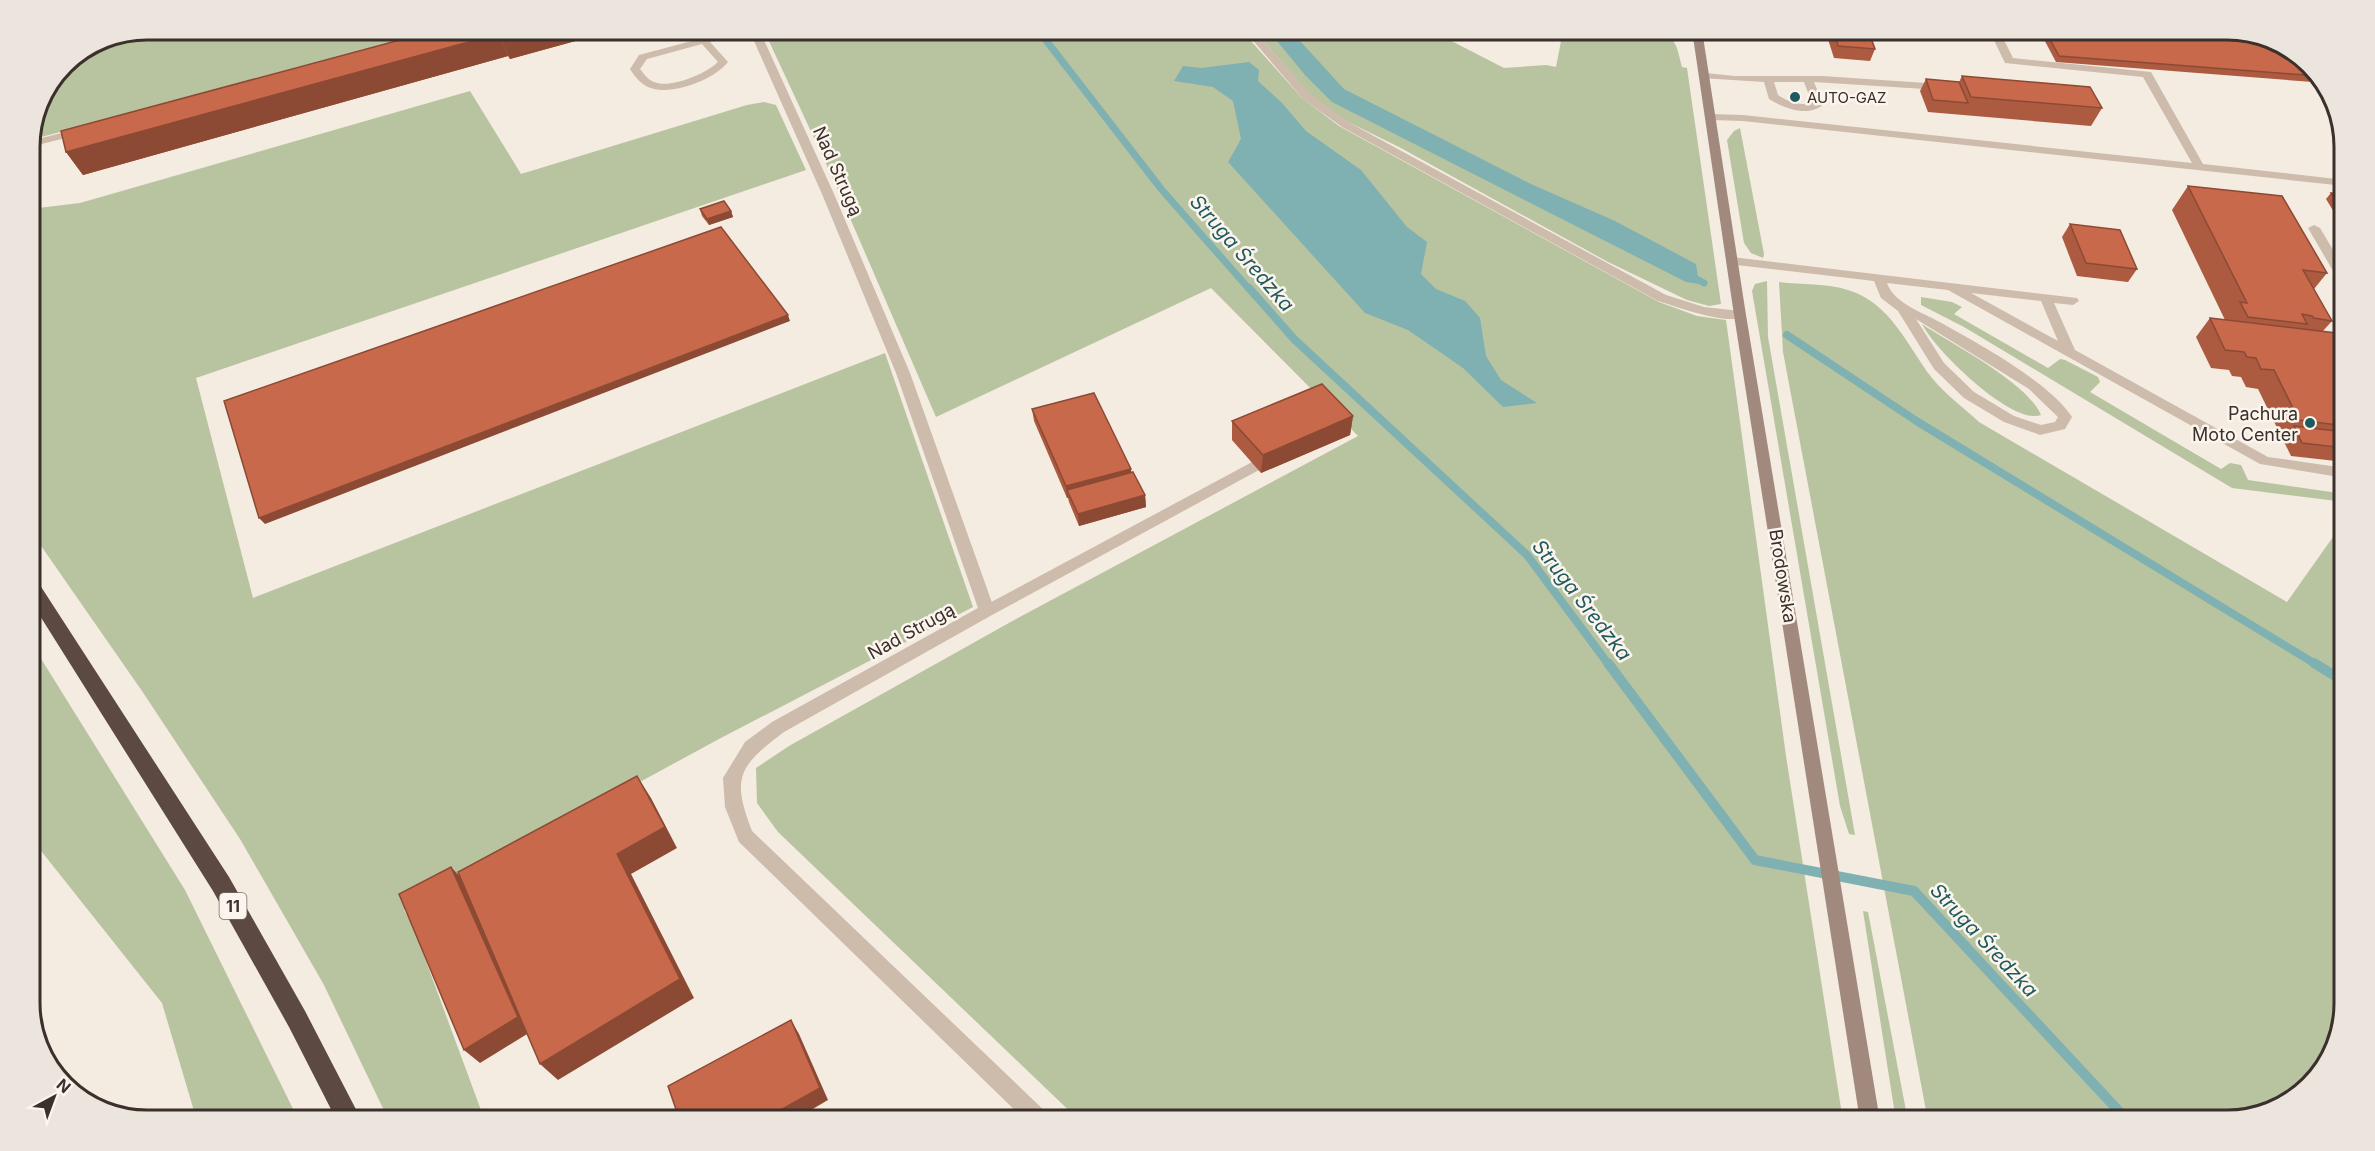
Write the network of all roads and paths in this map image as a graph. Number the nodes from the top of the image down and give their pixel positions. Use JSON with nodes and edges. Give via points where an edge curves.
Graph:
{"nodes":[{"id":1,"x":1258,"y":40,"type":"edge"},
{"id":2,"x":1699,"y":40,"type":"edge"},
{"id":3,"x":1999,"y":40,"type":"edge"},
{"id":4,"x":704,"y":41,"type":"joint"},
{"id":5,"x":759,"y":41,"type":"edge"},
{"id":6,"x":1705,"y":76,"type":"junction"},
{"id":7,"x":1768,"y":79,"type":"junction"},
{"id":8,"x":1808,"y":79,"type":"junction"},
{"id":9,"x":1951,"y":87,"type":"edge"},
{"id":10,"x":1711,"y":117,"type":"junction"},
{"id":11,"x":88,"y":129,"type":"edge"},
{"id":12,"x":41,"y":141,"type":"edge"},
{"id":13,"x":2200,"y":168,"type":"junction"},
{"id":14,"x":2334,"y":182,"type":"edge"},
{"id":15,"x":2314,"y":228,"type":"dead end"},
{"id":16,"x":2334,"y":262,"type":"edge"},
{"id":17,"x":1733,"y":267,"type":"junction"},
{"id":18,"x":1879,"y":279,"type":"junction"},
{"id":19,"x":1953,"y":288,"type":"junction"},
{"id":20,"x":2046,"y":298,"type":"junction"},
{"id":21,"x":2073,"y":301,"type":"dead end"},
{"id":22,"x":1903,"y":308,"type":"junction"},
{"id":23,"x":1741,"y":318,"type":"junction"},
{"id":24,"x":2070,"y":353,"type":"junction"},
{"id":25,"x":1254,"y":466,"type":"edge"},
{"id":26,"x":2334,"y":470,"type":"edge"},
{"id":27,"x":41,"y":601,"type":"edge"},
{"id":28,"x":987,"y":611,"type":"junction"},
{"id":29,"x":344,"y":1110,"type":"edge"},
{"id":30,"x":1030,"y":1110,"type":"edge"},
{"id":31,"x":1868,"y":1110,"type":"edge"}],
"edges":[{"from":1,"to":23,"type":"street","via":[[1306,97],[1346,125],[1662,298]]},
{"from":2,"to":6,"type":"street","name":"Brodowska"},
{"from":3,"to":13,"type":"street","via":[[2009,61],[2147,74]]},
{"from":4,"to":4,"type":"street","via":[[643,57],[634,69],[646,82],[665,88],[705,76],[719,69],[723,62]]},
{"from":5,"to":28,"type":"street","name":"Nad Strugą","via":[[903,373]]},
{"from":6,"to":7,"type":"street"},
{"from":6,"to":10,"type":"street","name":"Brodowska"},
{"from":7,"to":8,"type":"street"},
{"from":7,"to":8,"type":"street","via":[[1773,97],[1785,105],[1811,108],[1818,105]]},
{"from":8,"to":9,"type":"street"},
{"from":10,"to":13,"type":"street"},
{"from":10,"to":17,"type":"street","name":"Brodowska"},
{"from":11,"to":12,"type":"street"},
{"from":13,"to":14,"type":"street"},
{"from":15,"to":16,"type":"street"},
{"from":17,"to":18,"type":"street"},
{"from":17,"to":23,"type":"street","name":"Brodowska"},
{"from":18,"to":19,"type":"street"},
{"from":18,"to":22,"type":"street","via":[[1885,295]]},
{"from":19,"to":20,"type":"street"},
{"from":19,"to":24,"type":"street"},
{"from":20,"to":21,"type":"street"},
{"from":20,"to":24,"type":"street"},
{"from":22,"to":22,"type":"street","via":[[1937,324],[2055,402],[2065,417],[2060,426],[2040,430],[2009,419],[1969,395],[1939,366]]},
{"from":23,"to":31,"type":"street","name":"Brodowska"},
{"from":24,"to":26,"type":"street","via":[[2265,461]]},
{"from":25,"to":28,"type":"street"},
{"from":27,"to":29,"type":"highway","number":"11","via":[[221,884]]},
{"from":28,"to":30,"type":"street","name":"Nad Strugą","via":[[778,727],[751,747],[731,778],[734,807],[745,836]]}]}
